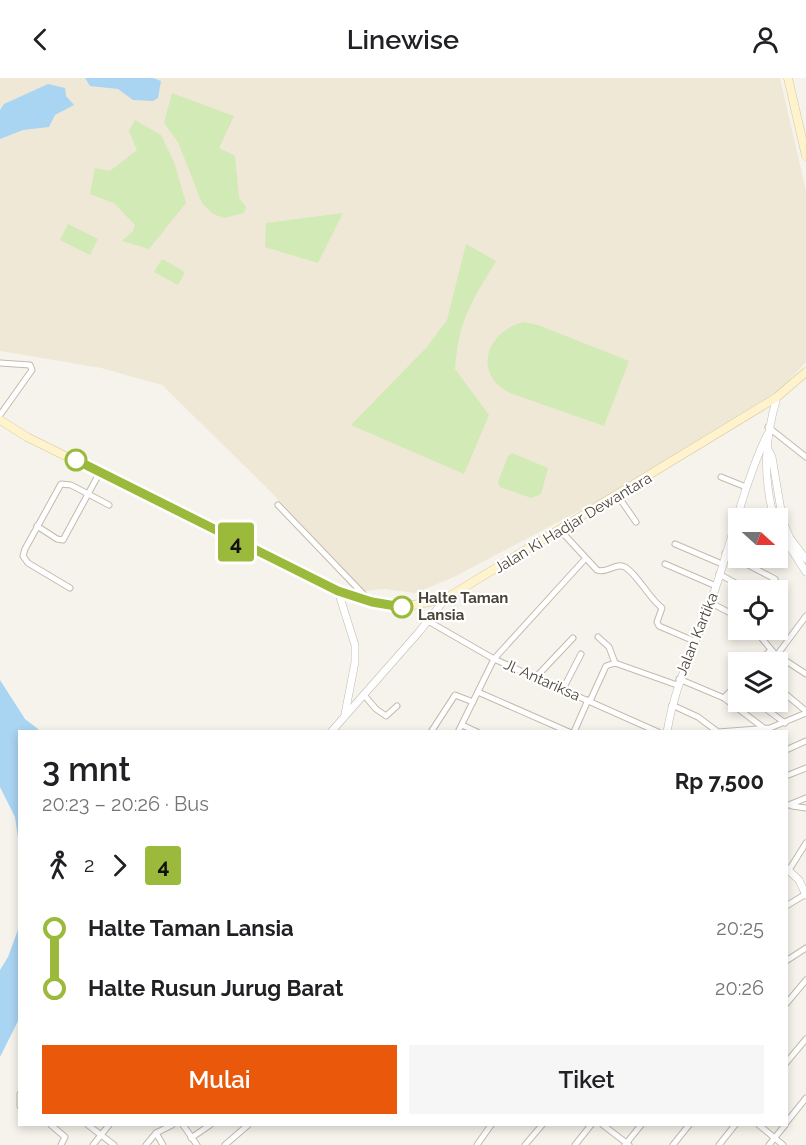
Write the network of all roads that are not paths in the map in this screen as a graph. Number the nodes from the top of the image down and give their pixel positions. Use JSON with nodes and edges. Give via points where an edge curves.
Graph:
{"nodes":[{"id":1,"x":788,"y":78,"type":"edge"},
{"id":2,"x":805,"y":151,"type":"edge"},
{"id":3,"x":0,"y":363,"type":"edge"},
{"id":4,"x":806,"y":372,"type":"edge"},
{"id":5,"x":777,"y":397,"type":"junction"},
{"id":6,"x":0,"y":415,"type":"edge"},
{"id":7,"x":0,"y":420,"type":"edge"},
{"id":8,"x":767,"y":431,"type":"junction"},
{"id":9,"x":767,"y":447,"type":"junction"},
{"id":10,"x":806,"y":457,"type":"edge"},
{"id":11,"x":100,"y":472,"type":"junction"},
{"id":12,"x":722,"y":477,"type":"dead end"},
{"id":13,"x":746,"y":487,"type":"junction"},
{"id":14,"x":89,"y":494,"type":"junction"},
{"id":15,"x":618,"y":496,"type":"junction"},
{"id":16,"x":278,"y":504,"type":"dead end"},
{"id":17,"x":109,"y":505,"type":"dead end"},
{"id":18,"x":741,"y":508,"type":"edge"},
{"id":19,"x":772,"y":508,"type":"edge"},
{"id":20,"x":636,"y":522,"type":"dead end"},
{"id":21,"x":37,"y":526,"type":"junction"},
{"id":22,"x":560,"y":530,"type":"junction"},
{"id":23,"x":675,"y":544,"type":"dead end"},
{"id":24,"x":788,"y":544,"type":"edge"},
{"id":25,"x":728,"y":547,"type":"edge"},
{"id":26,"x":725,"y":553,"type":"junction"},
{"id":27,"x":585,"y":559,"type":"junction"},
{"id":28,"x":806,"y":559,"type":"edge"},
{"id":29,"x":665,"y":564,"type":"dead end"},
{"id":30,"x":722,"y":564,"type":"junction"},
{"id":31,"x":806,"y":572,"type":"edge"},
{"id":32,"x":719,"y":574,"type":"junction"},
{"id":33,"x":775,"y":579,"type":"dead end"},
{"id":34,"x":730,"y":580,"type":"edge"},
{"id":35,"x":716,"y":586,"type":"junction"},
{"id":36,"x":70,"y":588,"type":"dead end"},
{"id":37,"x":338,"y":591,"type":"junction"},
{"id":38,"x":445,"y":599,"type":"junction"},
{"id":39,"x":372,"y":602,"type":"junction"},
{"id":40,"x":711,"y":603,"type":"junction"},
{"id":41,"x":728,"y":612,"type":"edge"},
{"id":42,"x":806,"y":616,"type":"edge"},
{"id":43,"x":429,"y":621,"type":"junction"},
{"id":44,"x":598,"y":637,"type":"dead end"},
{"id":45,"x":573,"y":638,"type":"dead end"},
{"id":46,"x":763,"y":640,"type":"edge"},
{"id":47,"x":694,"y":641,"type":"junction"},
{"id":48,"x":771,"y":650,"type":"joint"},
{"id":49,"x":773,"y":652,"type":"edge"},
{"id":50,"x":779,"y":652,"type":"edge"},
{"id":51,"x":581,"y":654,"type":"dead end"},
{"id":52,"x":494,"y":659,"type":"junction"},
{"id":53,"x":788,"y":662,"type":"edge"},
{"id":54,"x":615,"y":663,"type":"junction"},
{"id":55,"x":806,"y":674,"type":"edge"},
{"id":56,"x":536,"y":677,"type":"junction"},
{"id":57,"x":678,"y":682,"type":"junction"},
{"id":58,"x":563,"y":689,"type":"junction"},
{"id":59,"x":478,"y":692,"type":"junction"},
{"id":60,"x":728,"y":693,"type":"edge"},
{"id":61,"x":364,"y":695,"type":"junction"},
{"id":62,"x":788,"y":696,"type":"edge"},
{"id":63,"x":723,"y":698,"type":"junction"},
{"id":64,"x":589,"y":700,"type":"junction"},
{"id":65,"x":473,"y":702,"type":"junction"},
{"id":66,"x":672,"y":705,"type":"junction"},
{"id":67,"x":397,"y":706,"type":"dead end"},
{"id":68,"x":770,"y":712,"type":"edge"},
{"id":69,"x":806,"y":712,"type":"edge"},
{"id":70,"x":345,"y":716,"type":"junction"},
{"id":71,"x":784,"y":723,"type":"junction"},
{"id":72,"x":462,"y":725,"type":"junction"},
{"id":73,"x":765,"y":729,"type":"junction"},
{"id":74,"x":336,"y":730,"type":"edge"},
{"id":75,"x":431,"y":730,"type":"edge"},
{"id":76,"x":459,"y":730,"type":"edge"},
{"id":77,"x":473,"y":730,"type":"edge"},
{"id":78,"x":566,"y":730,"type":"edge"},
{"id":79,"x":572,"y":730,"type":"edge"},
{"id":80,"x":654,"y":730,"type":"edge"},
{"id":81,"x":667,"y":730,"type":"edge"},
{"id":82,"x":715,"y":730,"type":"edge"},
{"id":83,"x":749,"y":730,"type":"edge"},
{"id":84,"x":806,"y":741,"type":"edge"},
{"id":85,"x":788,"y":749,"type":"edge"},
{"id":86,"x":806,"y":768,"type":"edge"},
{"id":87,"x":788,"y":775,"type":"edge"},
{"id":88,"x":806,"y":798,"type":"edge"},
{"id":89,"x":788,"y":806,"type":"edge"},
{"id":90,"x":806,"y":808,"type":"edge"},
{"id":91,"x":806,"y":843,"type":"edge"},
{"id":92,"x":788,"y":868,"type":"edge"},
{"id":93,"x":788,"y":870,"type":"edge"},
{"id":94,"x":806,"y":891,"type":"edge"},
{"id":95,"x":788,"y":904,"type":"edge"},
{"id":96,"x":806,"y":948,"type":"edge"},
{"id":97,"x":788,"y":960,"type":"edge"},
{"id":98,"x":806,"y":980,"type":"edge"},
{"id":99,"x":788,"y":1002,"type":"edge"},
{"id":100,"x":806,"y":1038,"type":"edge"},
{"id":101,"x":788,"y":1060,"type":"edge"},
{"id":102,"x":806,"y":1098,"type":"edge"},
{"id":103,"x":788,"y":1120,"type":"edge"},
{"id":104,"x":52,"y":1126,"type":"edge"},
{"id":105,"x":89,"y":1126,"type":"edge"},
{"id":106,"x":108,"y":1126,"type":"edge"},
{"id":107,"x":170,"y":1126,"type":"edge"},
{"id":108,"x":184,"y":1126,"type":"edge"},
{"id":109,"x":209,"y":1126,"type":"edge"},
{"id":110,"x":247,"y":1126,"type":"edge"},
{"id":111,"x":490,"y":1126,"type":"edge"},
{"id":112,"x":541,"y":1126,"type":"edge"},
{"id":113,"x":590,"y":1126,"type":"edge"},
{"id":114,"x":604,"y":1126,"type":"edge"},
{"id":115,"x":640,"y":1126,"type":"edge"},
{"id":116,"x":688,"y":1126,"type":"edge"},
{"id":117,"x":734,"y":1126,"type":"edge"},
{"id":118,"x":760,"y":1126,"type":"edge"},
{"id":119,"x":783,"y":1126,"type":"edge"},
{"id":120,"x":156,"y":1133,"type":"junction"},
{"id":121,"x":101,"y":1135,"type":"junction"},
{"id":122,"x":191,"y":1138,"type":"junction"},
{"id":123,"x":774,"y":1138,"type":"junction"},
{"id":124,"x":627,"y":1144,"type":"edge"},
{"id":125,"x":61,"y":1145,"type":"edge"},
{"id":126,"x":93,"y":1145,"type":"edge"},
{"id":127,"x":114,"y":1145,"type":"edge"},
{"id":128,"x":146,"y":1145,"type":"edge"},
{"id":129,"x":163,"y":1145,"type":"edge"},
{"id":130,"x":197,"y":1145,"type":"edge"},
{"id":131,"x":225,"y":1145,"type":"edge"},
{"id":132,"x":477,"y":1145,"type":"edge"},
{"id":133,"x":525,"y":1145,"type":"edge"},
{"id":134,"x":575,"y":1145,"type":"edge"},
{"id":135,"x":673,"y":1145,"type":"edge"},
{"id":136,"x":719,"y":1145,"type":"edge"},
{"id":137,"x":769,"y":1145,"type":"edge"},
{"id":138,"x":783,"y":1145,"type":"edge"}],
"edges":[{"from":1,"to":2,"type":"main road"},
{"from":3,"to":6,"type":"street","via":[[32,367],[30,376]]},
{"from":4,"to":5,"type":"main road","name":"Jalan Ki Hadjar Dewantara"},
{"from":5,"to":8,"type":"street","name":"Jalan Kartika"},
{"from":5,"to":15,"type":"main road","name":"Jalan Ki Hadjar Dewantara"},
{"from":7,"to":11,"type":"main road","name":"Jalan Ki Hadjar Dewantara"},
{"from":8,"to":9,"type":"street"},
{"from":8,"to":10,"type":"street"},
{"from":8,"to":13,"type":"street","name":"Jalan Kartika"},
{"from":9,"to":19,"type":"street","via":[[765,459]]},
{"from":9,"to":28,"type":"street","via":[[783,522]]},
{"from":11,"to":14,"type":"street"},
{"from":11,"to":37,"type":"main road","name":"Jalan Ki Hadjar Dewantara"},
{"from":12,"to":13,"type":"street"},
{"from":13,"to":18,"type":"street","name":"Jalan Kartika"},
{"from":14,"to":17,"type":"street"},
{"from":14,"to":21,"type":"street","via":[[62,484]]},
{"from":14,"to":21,"type":"street","via":[[63,540]]},
{"from":15,"to":20,"type":"street"},
{"from":15,"to":22,"type":"main road","name":"Jalan Ki Hadjar Dewantara"},
{"from":16,"to":39,"type":"street"},
{"from":21,"to":36,"type":"street","via":[[25,549],[25,560]]},
{"from":22,"to":27,"type":"street"},
{"from":22,"to":38,"type":"main road","name":"Jalan Ki Hadjar Dewantara"},
{"from":23,"to":30,"type":"street"},
{"from":24,"to":31,"type":"street"},
{"from":25,"to":26,"type":"street","name":"Jalan Kartika"},
{"from":26,"to":30,"type":"street","name":"Jalan Kartika"},
{"from":26,"to":33,"type":"street"},
{"from":27,"to":47,"type":"street","via":[[602,572],[625,567],[662,608],[659,626]]},
{"from":27,"to":52,"type":"street"},
{"from":29,"to":35,"type":"street"},
{"from":30,"to":32,"type":"street","name":"Jalan Kartika"},
{"from":32,"to":34,"type":"street"},
{"from":32,"to":35,"type":"street","name":"Jalan Kartika"},
{"from":35,"to":40,"type":"street","name":"Jalan Kartika"},
{"from":37,"to":39,"type":"main road","name":"Jalan Ki Hadjar Dewantara"},
{"from":37,"to":70,"type":"street","via":[[355,662]]},
{"from":38,"to":39,"type":"main road","name":"Jalan Ki Hadjar Dewantara","via":[[402,608]]},
{"from":38,"to":43,"type":"street"},
{"from":40,"to":41,"type":"street"},
{"from":40,"to":47,"type":"street","name":"Jalan Kartika"},
{"from":42,"to":50,"type":"street"},
{"from":43,"to":52,"type":"street","name":"Jl. Antariksa"},
{"from":43,"to":61,"type":"street"},
{"from":44,"to":54,"type":"street","via":[[609,647]]},
{"from":45,"to":56,"type":"street"},
{"from":46,"to":48,"type":"street"},
{"from":47,"to":57,"type":"street","name":"Jalan Kartika"},
{"from":48,"to":49,"type":"street"},
{"from":51,"to":58,"type":"street"},
{"from":52,"to":56,"type":"street","name":"Jl. Antariksa"},
{"from":52,"to":59,"type":"street"},
{"from":53,"to":55,"type":"street"},
{"from":54,"to":57,"type":"street"},
{"from":54,"to":64,"type":"street","via":[[606,666]]},
{"from":56,"to":58,"type":"street","name":"Jl. Antariksa"},
{"from":57,"to":63,"type":"street"},
{"from":57,"to":66,"type":"street","name":"Jalan Kartika"},
{"from":58,"to":64,"type":"street","name":"Jl. Antariksa"},
{"from":59,"to":65,"type":"street"},
{"from":59,"to":78,"type":"street"},
{"from":60,"to":63,"type":"street"},
{"from":61,"to":67,"type":"street","via":[[376,710],[389,717]]},
{"from":61,"to":70,"type":"street"},
{"from":62,"to":69,"type":"street"},
{"from":63,"to":73,"type":"street"},
{"from":64,"to":79,"type":"street"},
{"from":64,"to":80,"type":"street","name":"Jl. Antariksa"},
{"from":65,"to":72,"type":"street"},
{"from":65,"to":75,"type":"street","via":[[454,695]]},
{"from":66,"to":81,"type":"street","name":"Jalan Kartika"},
{"from":66,"to":82,"type":"street"},
{"from":68,"to":71,"type":"street"},
{"from":69,"to":71,"type":"street"},
{"from":70,"to":74,"type":"street"},
{"from":71,"to":73,"type":"street"},
{"from":72,"to":76,"type":"street"},
{"from":72,"to":77,"type":"street"},
{"from":73,"to":83,"type":"street"},
{"from":84,"to":85,"type":"street"},
{"from":86,"to":87,"type":"street"},
{"from":88,"to":89,"type":"street"},
{"from":89,"to":90,"type":"street"},
{"from":91,"to":92,"type":"street"},
{"from":93,"to":94,"type":"street"},
{"from":94,"to":95,"type":"street"},
{"from":96,"to":97,"type":"street"},
{"from":98,"to":99,"type":"street"},
{"from":100,"to":101,"type":"street"},
{"from":102,"to":103,"type":"street"},
{"from":104,"to":125,"type":"street","via":[[65,1137]]},
{"from":105,"to":121,"type":"street"},
{"from":106,"to":121,"type":"street"},
{"from":107,"to":120,"type":"street"},
{"from":108,"to":122,"type":"street"},
{"from":109,"to":122,"type":"street"},
{"from":110,"to":131,"type":"street"},
{"from":111,"to":132,"type":"street"},
{"from":112,"to":133,"type":"street"},
{"from":113,"to":134,"type":"street"},
{"from":114,"to":124,"type":"street"},
{"from":115,"to":124,"type":"street"},
{"from":116,"to":135,"type":"street"},
{"from":117,"to":136,"type":"street"},
{"from":118,"to":123,"type":"street"},
{"from":119,"to":123,"type":"street"},
{"from":120,"to":128,"type":"street"},
{"from":120,"to":129,"type":"street"},
{"from":121,"to":126,"type":"street"},
{"from":121,"to":127,"type":"street"},
{"from":122,"to":130,"type":"street"},
{"from":123,"to":137,"type":"street"},
{"from":123,"to":138,"type":"street"}]}
